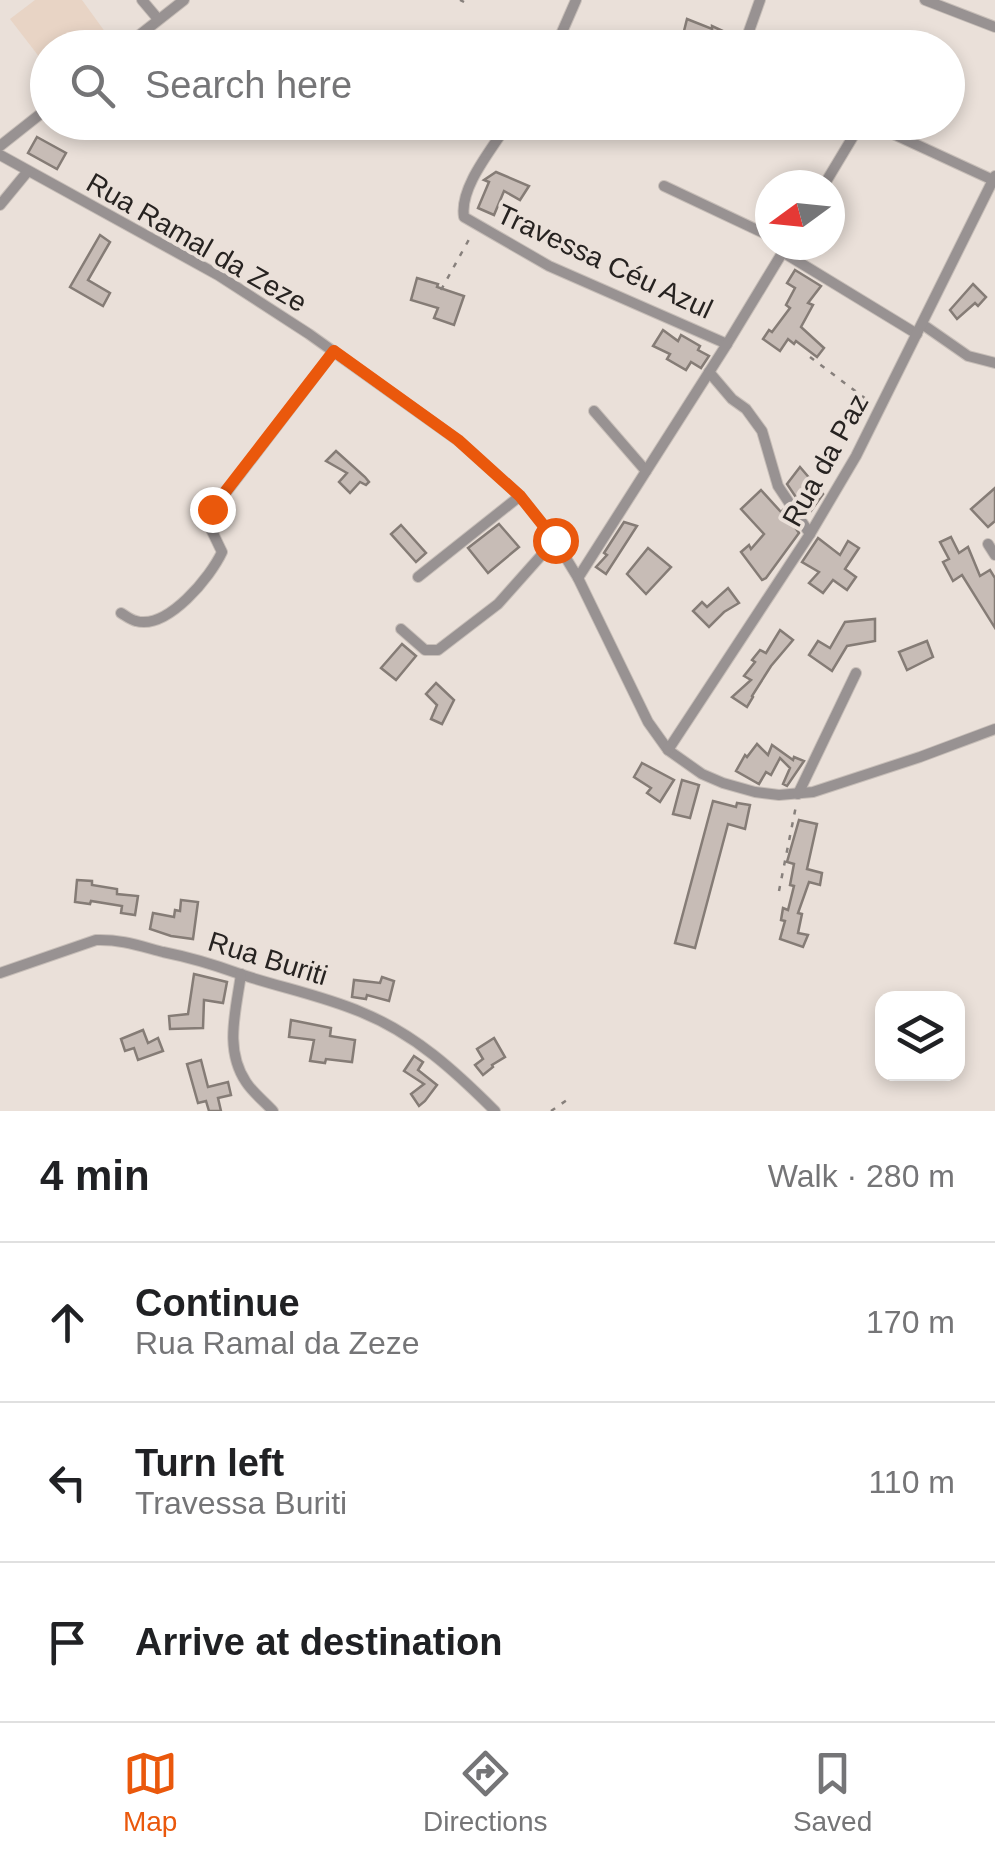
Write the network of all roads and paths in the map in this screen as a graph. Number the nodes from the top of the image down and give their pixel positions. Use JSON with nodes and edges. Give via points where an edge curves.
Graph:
{"nodes":[{"id":1,"x":142,"y":0,"type":"edge"},
{"id":2,"x":184,"y":0,"type":"edge"},
{"id":3,"x":576,"y":0,"type":"edge"},
{"id":4,"x":760,"y":0,"type":"edge"},
{"id":5,"x":925,"y":0,"type":"edge"},
{"id":6,"x":158,"y":20,"type":"junction"},
{"id":7,"x":995,"y":27,"type":"edge"},
{"id":8,"x":145,"y":30,"type":"edge"},
{"id":9,"x":563,"y":30,"type":"edge"},
{"id":10,"x":750,"y":30,"type":"edge"},
{"id":11,"x":30,"y":122,"type":"edge"},
{"id":12,"x":498,"y":140,"type":"edge"},
{"id":13,"x":851,"y":140,"type":"edge"},
{"id":14,"x":906,"y":140,"type":"edge"},
{"id":15,"x":0,"y":146,"type":"edge"},
{"id":16,"x":0,"y":155,"type":"edge"},
{"id":17,"x":833,"y":170,"type":"edge"},
{"id":18,"x":28,"y":171,"type":"junction"},
{"id":19,"x":994,"y":178,"type":"edge"},
{"id":20,"x":664,"y":186,"type":"dead end"},
{"id":21,"x":0,"y":205,"type":"edge"},
{"id":22,"x":476,"y":226,"type":"junction"},
{"id":23,"x":755,"y":229,"type":"edge"},
{"id":24,"x":779,"y":260,"type":"edge"},
{"id":25,"x":804,"y":260,"type":"edge"},
{"id":26,"x":441,"y":290,"type":"dead end"},
{"id":27,"x":919,"y":329,"type":"junction"},
{"id":28,"x":728,"y":344,"type":"junction"},
{"id":29,"x":334,"y":351,"type":"junction"},
{"id":30,"x":810,"y":358,"type":"dead end"},
{"id":31,"x":995,"y":363,"type":"edge"},
{"id":32,"x":709,"y":372,"type":"junction"},
{"id":33,"x":879,"y":409,"type":"junction"},
{"id":34,"x":594,"y":412,"type":"dead end"},
{"id":35,"x":646,"y":471,"type":"junction"},
{"id":36,"x":520,"y":496,"type":"junction"},
{"id":37,"x":810,"y":534,"type":"junction"},
{"id":38,"x":555,"y":540,"type":"junction"},
{"id":39,"x":988,"y":544,"type":"dead end"},
{"id":40,"x":995,"y":555,"type":"edge"},
{"id":41,"x":418,"y":576,"type":"dead end"},
{"id":42,"x":578,"y":578,"type":"junction"},
{"id":43,"x":122,"y":613,"type":"dead end"},
{"id":44,"x":401,"y":629,"type":"dead end"},
{"id":45,"x":856,"y":673,"type":"dead end"},
{"id":46,"x":995,"y":729,"type":"edge"},
{"id":47,"x":668,"y":750,"type":"junction"},
{"id":48,"x":798,"y":794,"type":"junction"},
{"id":49,"x":779,"y":890,"type":"dead end"},
{"id":50,"x":0,"y":973,"type":"edge"},
{"id":51,"x":242,"y":974,"type":"junction"},
{"id":52,"x":567,"y":1100,"type":"dead end"},
{"id":53,"x":272,"y":1111,"type":"edge"},
{"id":54,"x":496,"y":1111,"type":"edge"},
{"id":55,"x":551,"y":1111,"type":"edge"}],
"edges":[{"from":1,"to":6,"type":"street"},
{"from":2,"to":6,"type":"street"},
{"from":3,"to":9,"type":"street"},
{"from":4,"to":10,"type":"street"},
{"from":5,"to":7,"type":"street"},
{"from":6,"to":8,"type":"street"},
{"from":11,"to":15,"type":"street"},
{"from":12,"to":22,"type":"street","name":"Travessa Céu Azul","via":[[463,200],[464,217]]},
{"from":13,"to":17,"type":"street"},
{"from":14,"to":19,"type":"street"},
{"from":16,"to":18,"type":"street","name":"Rua Ramal da Zeze"},
{"from":18,"to":21,"type":"street"},
{"from":18,"to":29,"type":"street","name":"Rua Ramal da Zeze","via":[[218,275]]},
{"from":19,"to":27,"type":"street","name":"Rua da Paz"},
{"from":20,"to":23,"type":"street"},
{"from":22,"to":26,"type":"path"},
{"from":22,"to":28,"type":"street","name":"Travessa Céu Azul","via":[[549,266]]},
{"from":24,"to":28,"type":"street"},
{"from":25,"to":27,"type":"street"},
{"from":27,"to":31,"type":"street"},
{"from":27,"to":33,"type":"street","name":"Rua da Paz"},
{"from":28,"to":32,"type":"street"},
{"from":29,"to":36,"type":"street","name":"Rua Ramal da Zeze","via":[[458,440]]},
{"from":29,"to":43,"type":"street","via":[[208,516],[222,552],[188,600],[152,620],[137,622]]},
{"from":30,"to":33,"type":"path"},
{"from":32,"to":35,"type":"street"},
{"from":32,"to":37,"type":"street","via":[[762,431],[778,486]]},
{"from":33,"to":37,"type":"street","name":"Rua da Paz"},
{"from":34,"to":35,"type":"street"},
{"from":35,"to":42,"type":"street"},
{"from":36,"to":38,"type":"street","name":"Rua Ramal da Zeze"},
{"from":36,"to":41,"type":"street"},
{"from":37,"to":47,"type":"street","name":"Rua da Paz"},
{"from":38,"to":42,"type":"street","name":"Rua Ramal da Zeze"},
{"from":38,"to":44,"type":"street","via":[[498,604],[438,650],[426,650]]},
{"from":39,"to":40,"type":"street"},
{"from":42,"to":47,"type":"street","name":"Rua Ramal da Zeze"},
{"from":45,"to":48,"type":"street"},
{"from":46,"to":48,"type":"street","name":"Rua Ramal da Zeze"},
{"from":47,"to":48,"type":"street","name":"Rua Ramal da Zeze","via":[[723,783]]},
{"from":48,"to":49,"type":"path"},
{"from":50,"to":51,"type":"street","name":"Rua Buriti","via":[[112,939]]},
{"from":51,"to":53,"type":"street","via":[[233,1052],[244,1080]]},
{"from":51,"to":54,"type":"street","name":"Rua Buriti","via":[[390,1026],[429,1050]]},
{"from":52,"to":55,"type":"path"}]}
